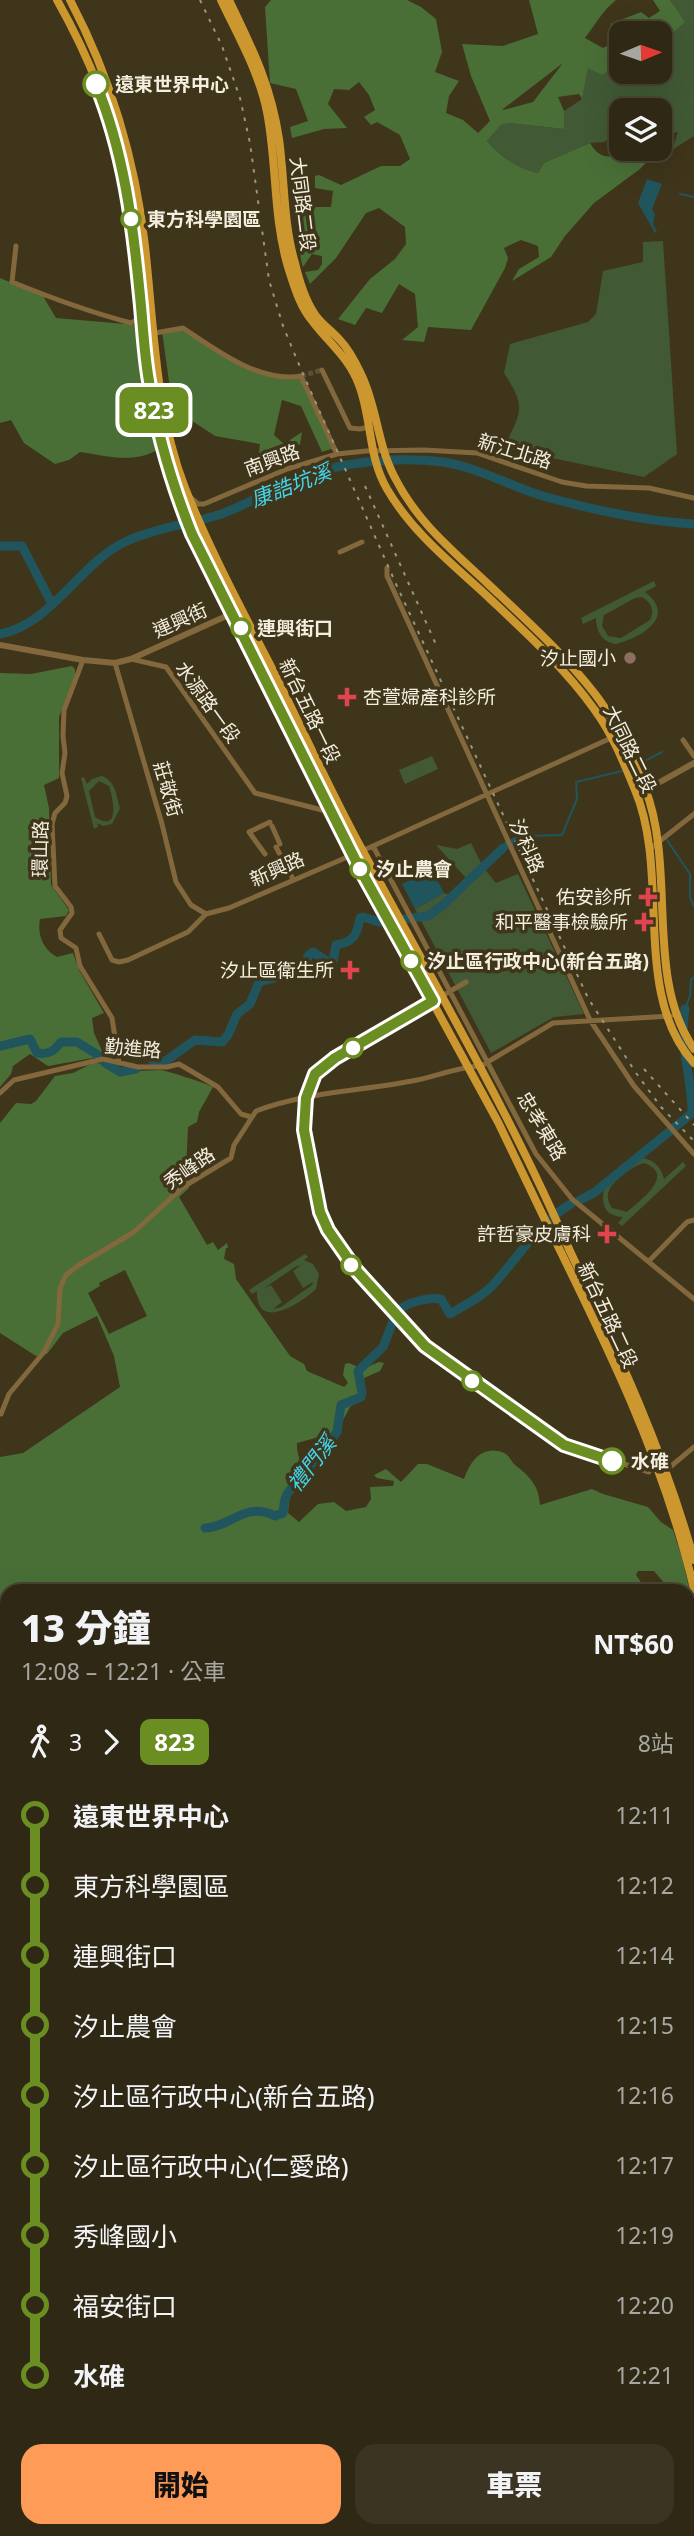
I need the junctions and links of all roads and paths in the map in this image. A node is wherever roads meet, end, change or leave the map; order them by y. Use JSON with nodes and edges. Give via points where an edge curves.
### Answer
{"nodes":[{"id":1,"x":57,"y":0,"type":"edge"},
{"id":2,"x":70,"y":0,"type":"edge"},
{"id":3,"x":221,"y":0,"type":"edge"},
{"id":4,"x":229,"y":0,"type":"edge"},
{"id":5,"x":258,"y":68,"type":"junction"},
{"id":6,"x":16,"y":246,"type":"dead end"},
{"id":7,"x":147,"y":316,"type":"junction"},
{"id":8,"x":148,"y":335,"type":"junction"},
{"id":9,"x":322,"y":370,"type":"dead end"},
{"id":10,"x":369,"y":426,"type":"junction"},
{"id":11,"x":372,"y":451,"type":"junction"},
{"id":12,"x":383,"y":451,"type":"junction"},
{"id":13,"x":337,"y":454,"type":"junction"},
{"id":14,"x":177,"y":497,"type":"junction"},
{"id":15,"x":190,"y":498,"type":"junction"},
{"id":16,"x":694,"y":498,"type":"edge"},
{"id":17,"x":362,"y":542,"type":"dead end"},
{"id":18,"x":340,"y":552,"type":"dead end"},
{"id":19,"x":387,"y":568,"type":"dead end"},
{"id":20,"x":238,"y":611,"type":"junction"},
{"id":21,"x":528,"y":623,"type":"junction"},
{"id":22,"x":523,"y":631,"type":"junction"},
{"id":23,"x":0,"y":645,"type":"edge"},
{"id":24,"x":131,"y":659,"type":"junction"},
{"id":25,"x":83,"y":660,"type":"junction"},
{"id":26,"x":115,"y":663,"type":"junction"},
{"id":27,"x":616,"y":737,"type":"junction"},
{"id":28,"x":683,"y":740,"type":"dead end"},
{"id":29,"x":622,"y":750,"type":"junction"},
{"id":30,"x":694,"y":756,"type":"edge"},
{"id":31,"x":694,"y":763,"type":"edge"},
{"id":32,"x":643,"y":789,"type":"junction"},
{"id":33,"x":487,"y":796,"type":"junction"},
{"id":34,"x":331,"y":812,"type":"junction"},
{"id":35,"x":694,"y":814,"type":"edge"},
{"id":36,"x":660,"y":841,"type":"junction"},
{"id":37,"x":373,"y":846,"type":"junction"},
{"id":38,"x":362,"y":851,"type":"junction"},
{"id":39,"x":265,"y":854,"type":"dead end"},
{"id":40,"x":352,"y":854,"type":"junction"},
{"id":41,"x":293,"y":879,"type":"junction"},
{"id":42,"x":206,"y":914,"type":"junction"},
{"id":43,"x":99,"y":934,"type":"dead end"},
{"id":44,"x":661,"y":938,"type":"junction"},
{"id":45,"x":467,"y":982,"type":"dead end"},
{"id":46,"x":449,"y":990,"type":"junction"},
{"id":47,"x":437,"y":998,"type":"junction"},
{"id":48,"x":666,"y":1016,"type":"junction"},
{"id":49,"x":676,"y":1016,"type":"junction"},
{"id":50,"x":590,"y":1020,"type":"junction"},
{"id":51,"x":690,"y":1050,"type":"edge"},
{"id":52,"x":119,"y":1063,"type":"junction"},
{"id":53,"x":484,"y":1063,"type":"junction"},
{"id":54,"x":693,"y":1063,"type":"edge"},
{"id":55,"x":467,"y":1066,"type":"junction"},
{"id":56,"x":0,"y":1093,"type":"edge"},
{"id":57,"x":306,"y":1098,"type":"junction"},
{"id":58,"x":251,"y":1117,"type":"junction"},
{"id":59,"x":694,"y":1154,"type":"edge"},
{"id":60,"x":694,"y":1220,"type":"edge"},
{"id":61,"x":649,"y":1261,"type":"junction"},
{"id":62,"x":694,"y":1299,"type":"edge"},
{"id":63,"x":1,"y":1414,"type":"edge"},
{"id":64,"x":694,"y":1447,"type":"edge"},
{"id":65,"x":670,"y":1467,"type":"dead end"},
{"id":66,"x":649,"y":1472,"type":"dead end"},
{"id":67,"x":694,"y":1560,"type":"edge"},
{"id":68,"x":693,"y":1584,"type":"edge"}],
"edges":[{"from":1,"to":7,"type":"main road","name":"新台五路一段","via":[[92,74],[117,145]]},
{"from":2,"to":7,"type":"main road","name":"新台五路一段","via":[[107,80],[127,142],[140,208]]},
{"from":3,"to":5,"type":"main road"},
{"from":4,"to":5,"type":"main road"},
{"from":5,"to":10,"type":"main road","name":"大同路二段","via":[[288,265],[306,313],[354,373]]},
{"from":5,"to":12,"type":"main road","name":"大同路二段","via":[[270,93],[288,235],[302,289],[313,313],[351,354],[360,371]]},
{"from":6,"to":7,"type":"street","via":[[12,282],[119,320],[131,323]]},
{"from":7,"to":8,"type":"main road","name":"新台五路一段"},
{"from":8,"to":13,"type":"street","via":[[183,328],[256,369],[276,377],[301,376]]},
{"from":8,"to":14,"type":"main road","name":"新台五路一段","via":[[148,378]]},
{"from":8,"to":15,"type":"main road","name":"新台五路一段","via":[[165,418]]},
{"from":9,"to":10,"type":"street","via":[[350,428]]},
{"from":10,"to":11,"type":"main road","name":"大同路二段"},
{"from":11,"to":12,"type":"street","name":"新江北路"},
{"from":11,"to":13,"type":"street","name":"南興路"},
{"from":11,"to":22,"type":"main road","name":"大同路二段","via":[[395,501],[422,536]]},
{"from":12,"to":16,"type":"street","name":"新江北路","via":[[477,453],[562,482],[649,488]]},
{"from":12,"to":21,"type":"main road","name":"大同路二段","via":[[429,530]]},
{"from":13,"to":15,"type":"street","name":"南興路","via":[[204,504]]},
{"from":14,"to":15,"type":"main road"},
{"from":14,"to":20,"type":"main road","name":"新台五路一段","via":[[192,534]]},
{"from":15,"to":20,"type":"main road","name":"新台五路一段"},
{"from":17,"to":18,"type":"street"},
{"from":19,"to":33,"type":"street","name":"汐科路"},
{"from":20,"to":24,"type":"street","name":"連興街"},
{"from":20,"to":34,"type":"main road","name":"新台五路一段"},
{"from":20,"to":38,"type":"main road","name":"新台五路一段"},
{"from":21,"to":22,"type":"main road"},
{"from":21,"to":27,"type":"main road","name":"大同路二段","via":[[596,695]]},
{"from":22,"to":27,"type":"main road","name":"大同路二段","via":[[578,688]]},
{"from":23,"to":25,"type":"street","name":"水源路一段"},
{"from":24,"to":26,"type":"street","name":"水源路一段"},
{"from":24,"to":34,"type":"street","name":"水源路一段","via":[[166,667],[255,793]]},
{"from":25,"to":26,"type":"street","name":"水源路一段"},
{"from":25,"to":52,"type":"street","name":"環山路","via":[[64,710],[62,773],[67,796],[52,824],[54,880],[72,913],[60,930],[61,938],[76,948],[80,966],[112,1018]]},
{"from":26,"to":42,"type":"street","name":"莊敬街","via":[[176,882],[191,905]]},
{"from":27,"to":29,"type":"main road","name":"大同路二段"},
{"from":27,"to":33,"type":"street","name":"新興路"},
{"from":28,"to":30,"type":"street"},
{"from":29,"to":32,"type":"main road","name":"大同路二段"},
{"from":29,"to":32,"type":"main road","name":"大同路二段","via":[[631,781]]},
{"from":31,"to":32,"type":"street"},
{"from":32,"to":36,"type":"main road","name":"大同路二段"},
{"from":33,"to":37,"type":"street","name":"新興路"},
{"from":33,"to":50,"type":"street","name":"汐科路"},
{"from":34,"to":40,"type":"main road","name":"新台五路一段"},
{"from":35,"to":36,"type":"street"},
{"from":36,"to":44,"type":"main road","name":"大同路二段"},
{"from":37,"to":38,"type":"street","name":"新興路"},
{"from":37,"to":46,"type":"street","name":"忠孝東路"},
{"from":38,"to":40,"type":"street","name":"新興路"},
{"from":38,"to":47,"type":"main road","name":"新台五路一段"},
{"from":39,"to":41,"type":"street","via":[[249,832],[271,824]]},
{"from":40,"to":41,"type":"street","name":"新興路"},
{"from":40,"to":47,"type":"main road","name":"新台五路一段"},
{"from":41,"to":42,"type":"street","name":"新興路"},
{"from":42,"to":43,"type":"street","name":"新興路","via":[[188,932],[119,962],[112,960]]},
{"from":44,"to":48,"type":"main road","name":"大同路二段","via":[[659,983]]},
{"from":44,"to":49,"type":"main road","name":"大同路二段"},
{"from":45,"to":46,"type":"street"},
{"from":46,"to":47,"type":"street"},
{"from":46,"to":53,"type":"street","name":"忠孝東路"},
{"from":47,"to":53,"type":"main road"},
{"from":47,"to":55,"type":"main road"},
{"from":47,"to":57,"type":"street","via":[[320,1069]]},
{"from":48,"to":49,"type":"street"},
{"from":48,"to":50,"type":"street"},
{"from":48,"to":51,"type":"main road","name":"大同路二段"},
{"from":49,"to":51,"type":"main road","name":"大同路二段"},
{"from":50,"to":53,"type":"street","via":[[552,1023]]},
{"from":50,"to":59,"type":"street","name":"汐科路","via":[[634,1086]]},
{"from":51,"to":54,"type":"main road","name":"大同路二段"},
{"from":52,"to":56,"type":"street","name":"勤進路","via":[[103,1059],[35,1074],[9,1083]]},
{"from":52,"to":58,"type":"street","name":"勤進路","via":[[151,1068],[179,1064],[218,1087],[241,1114]]},
{"from":53,"to":55,"type":"street"},
{"from":53,"to":61,"type":"street","name":"忠孝東路","via":[[536,1154],[572,1199]]},
{"from":53,"to":67,"type":"main road","name":"新台五路二段","bridge":true,"via":[[626,1370],[663,1461]]},
{"from":55,"to":57,"type":"street","via":[[414,1081]]},
{"from":55,"to":68,"type":"main road","name":"新台五路二段","bridge":true,"via":[[618,1371],[671,1509]]},
{"from":57,"to":58,"type":"street","via":[[267,1107]]},
{"from":57,"to":66,"type":"street","via":[[304,1130],[320,1212],[328,1230],[356,1270],[425,1346],[564,1445]]},
{"from":58,"to":63,"type":"street","name":"秀峰路","via":[[231,1158],[183,1187],[134,1232],[66,1275],[60,1288],[58,1324],[44,1352],[9,1394]]},
{"from":60,"to":61,"type":"street"},
{"from":61,"to":62,"type":"street","name":"忠孝東路"},
{"from":64,"to":65,"type":"street"}]}
